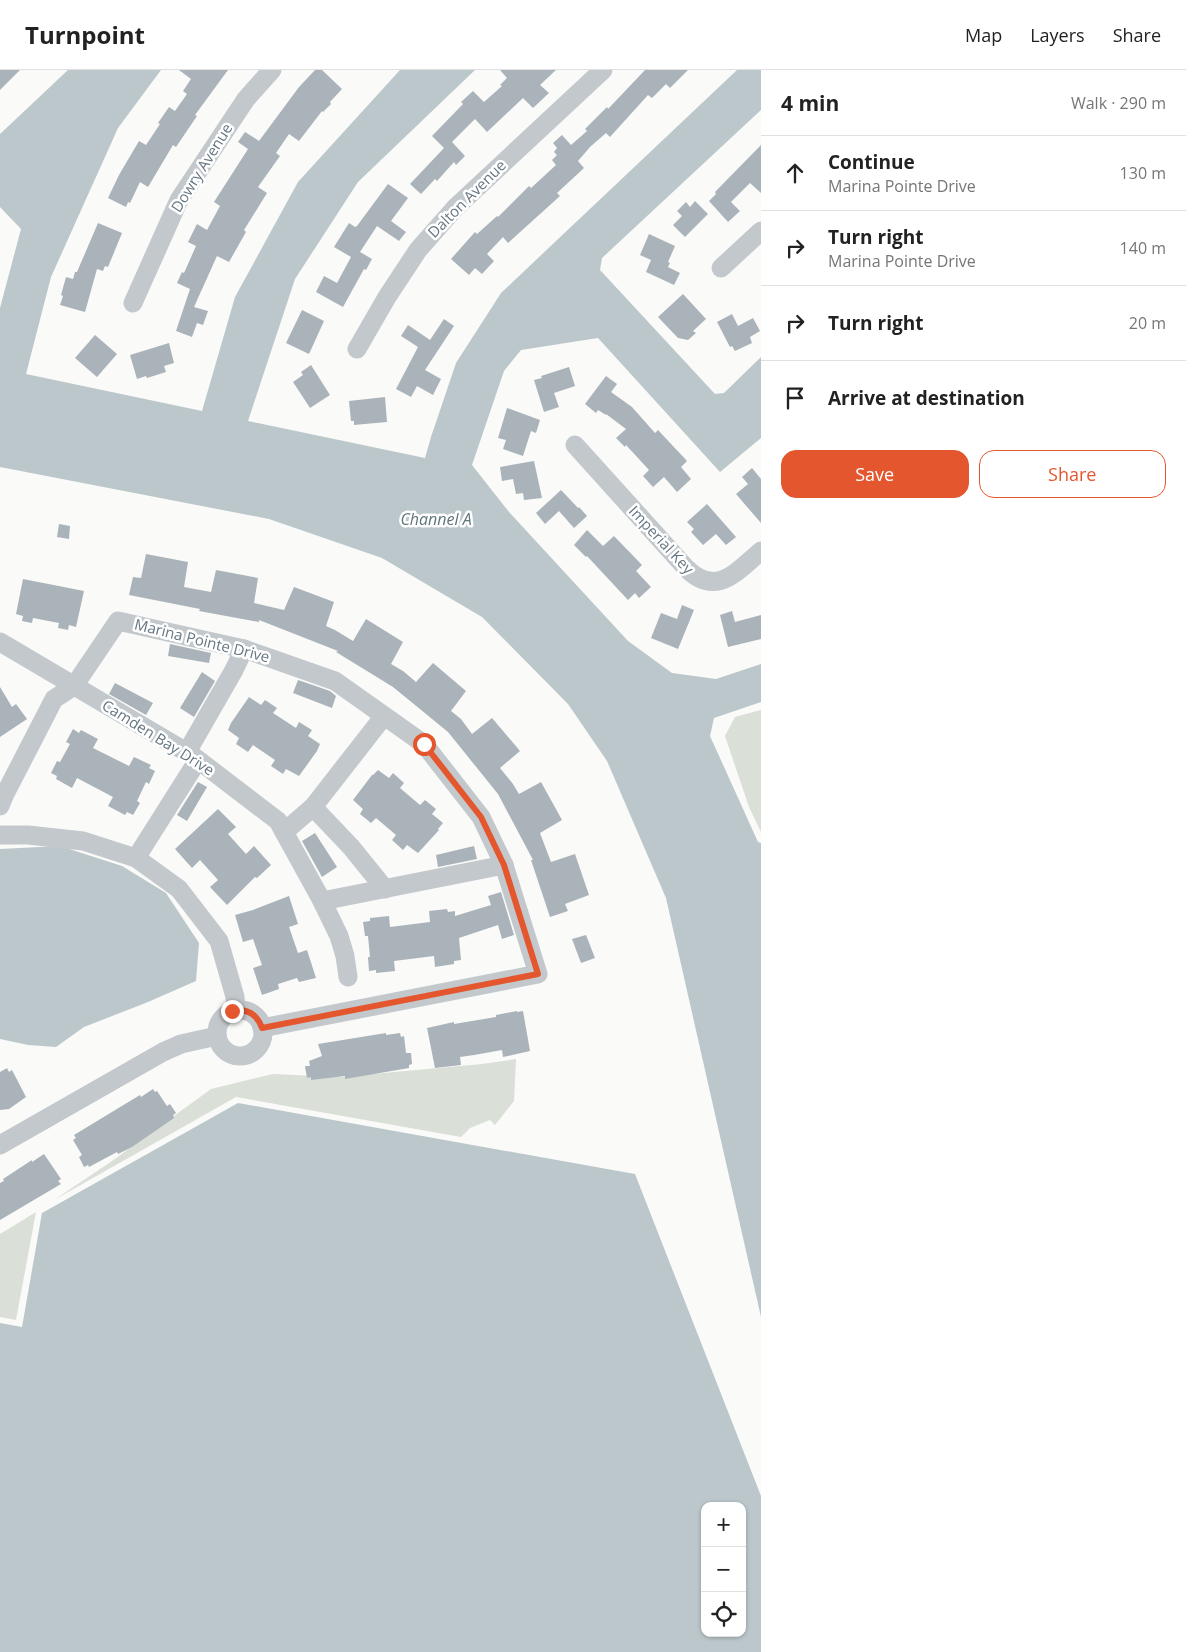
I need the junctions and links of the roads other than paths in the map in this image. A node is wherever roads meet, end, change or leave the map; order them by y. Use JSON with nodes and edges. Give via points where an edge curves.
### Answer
{"nodes":[{"id":1,"x":272,"y":70,"type":"edge"},
{"id":2,"x":603,"y":70,"type":"edge"},
{"id":3,"x":761,"y":231,"type":"edge"},
{"id":4,"x":721,"y":268,"type":"dead end"},
{"id":5,"x":133,"y":303,"type":"dead end"},
{"id":6,"x":357,"y":349,"type":"dead end"},
{"id":7,"x":575,"y":446,"type":"dead end"},
{"id":8,"x":761,"y":551,"type":"edge"},
{"id":9,"x":0,"y":642,"type":"edge"},
{"id":10,"x":244,"y":649,"type":"junction"},
{"id":11,"x":74,"y":686,"type":"junction"},
{"id":12,"x":384,"y":716,"type":"junction"},
{"id":13,"x":192,"y":756,"type":"junction"},
{"id":14,"x":0,"y":806,"type":"edge"},
{"id":15,"x":313,"y":807,"type":"junction"},
{"id":16,"x":284,"y":832,"type":"junction"},
{"id":17,"x":0,"y":835,"type":"edge"},
{"id":18,"x":136,"y":858,"type":"junction"},
{"id":19,"x":504,"y":865,"type":"junction"},
{"id":20,"x":385,"y":889,"type":"junction"},
{"id":21,"x":322,"y":901,"type":"junction"},
{"id":22,"x":348,"y":977,"type":"dead end"},
{"id":23,"x":236,"y":1010,"type":"junction"},
{"id":24,"x":262,"y":1028,"type":"junction"},
{"id":25,"x":217,"y":1036,"type":"junction"},
{"id":26,"x":0,"y":1145,"type":"edge"}],
"edges":[{"from":1,"to":5,"type":"street","name":"Dowry Avenue","via":[[246,99],[179,200]]},
{"from":2,"to":6,"type":"street","name":"Dalton Avenue","via":[[449,215],[418,250]]},
{"from":3,"to":4,"type":"street"},
{"from":7,"to":8,"type":"street","name":"Imperial Key","via":[[696,577],[708,582],[721,581]]},
{"from":9,"to":11,"type":"street"},
{"from":10,"to":11,"type":"street","name":"Marina Pointe Drive","via":[[118,621]]},
{"from":10,"to":12,"type":"street","name":"Marina Pointe Drive","via":[[335,680]]},
{"from":10,"to":13,"type":"street"},
{"from":11,"to":13,"type":"street","name":"Camden Bay Drive"},
{"from":11,"to":14,"type":"street","via":[[54,699]]},
{"from":12,"to":15,"type":"street"},
{"from":12,"to":19,"type":"street","name":"Marina Pointe Drive","via":[[424,744],[481,817]]},
{"from":13,"to":16,"type":"street","name":"Camden Bay Drive","via":[[278,821]]},
{"from":13,"to":18,"type":"street"},
{"from":15,"to":16,"type":"street"},
{"from":15,"to":20,"type":"street"},
{"from":16,"to":21,"type":"street","name":"Camden Bay Drive"},
{"from":17,"to":18,"type":"street","via":[[83,841]]},
{"from":18,"to":23,"type":"street","via":[[179,889],[219,941]]},
{"from":19,"to":20,"type":"street"},
{"from":19,"to":24,"type":"street","name":"Marina Pointe Drive","via":[[538,974]]},
{"from":20,"to":21,"type":"street"},
{"from":21,"to":22,"type":"street","name":"Camden Bay Drive","via":[[339,936]]},
{"from":23,"to":24,"type":"street","via":[[253,1014]]},
{"from":23,"to":25,"type":"street","via":[[221,1020]]},
{"from":24,"to":25,"type":"street","via":[[257,1048],[243,1055],[222,1048]]},
{"from":25,"to":26,"type":"street","via":[[181,1044],[163,1052]]}]}
